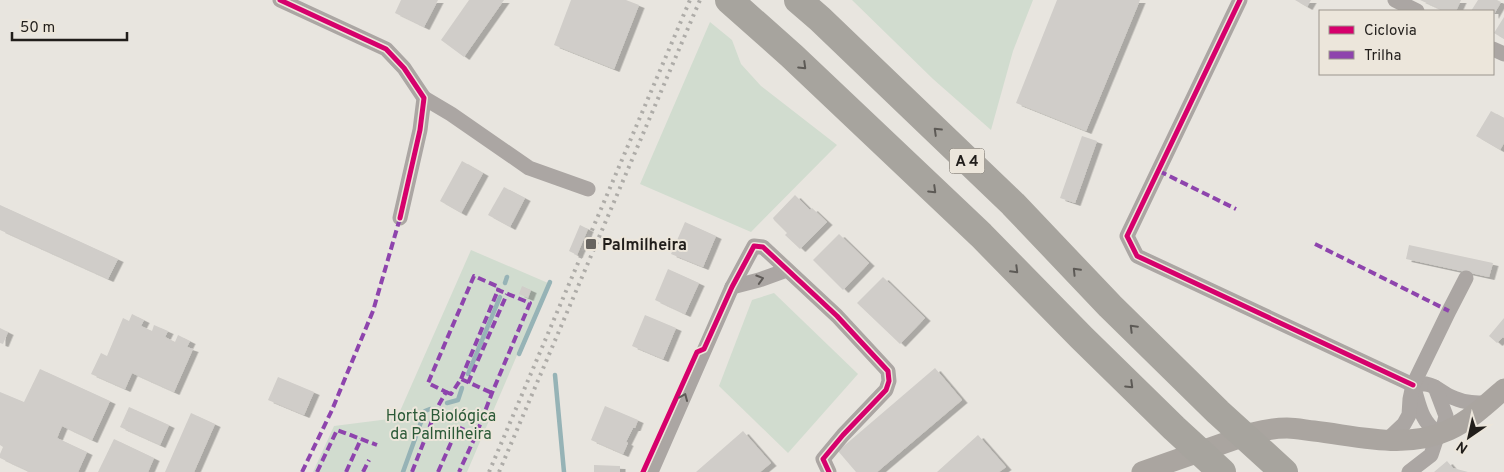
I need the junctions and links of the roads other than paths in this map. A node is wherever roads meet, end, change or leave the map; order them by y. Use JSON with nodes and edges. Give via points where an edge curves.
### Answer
{"nodes":[{"id":1,"x":280,"y":0,"type":"edge"},
{"id":2,"x":729,"y":0,"type":"edge"},
{"id":3,"x":798,"y":0,"type":"edge"},
{"id":4,"x":1240,"y":0,"type":"edge"},
{"id":5,"x":1395,"y":0,"type":"edge"},
{"id":6,"x":1415,"y":10,"type":"edge"},
{"id":7,"x":424,"y":98,"type":"junction"},
{"id":8,"x":588,"y":189,"type":"dead end"},
{"id":9,"x":400,"y":218,"type":"dead end"},
{"id":10,"x":787,"y":270,"type":"junction"},
{"id":11,"x":1466,"y":278,"type":"dead end"},
{"id":12,"x":732,"y":287,"type":"junction"},
{"id":13,"x":1414,"y":385,"type":"junction"},
{"id":14,"x":1435,"y":387,"type":"junction"},
{"id":15,"x":1497,"y":396,"type":"edge"},
{"id":16,"x":1438,"y":434,"type":"junction"},
{"id":17,"x":1386,"y":441,"type":"junction"},
{"id":18,"x":1276,"y":466,"type":"edge"},
{"id":19,"x":652,"y":472,"type":"edge"},
{"id":20,"x":829,"y":472,"type":"edge"},
{"id":21,"x":1142,"y":472,"type":"edge"},
{"id":22,"x":1222,"y":472,"type":"edge"},
{"id":23,"x":1409,"y":472,"type":"edge"}],
"edges":[{"from":1,"to":7,"type":"street","via":[[386,49],[404,68]]},
{"from":2,"to":22,"type":"highway","number":"A 4","one_way":true,"via":[[981,235],[1082,338]]},
{"from":18,"to":3,"type":"highway","number":"A 4","one_way":true,"via":[[1110,306],[1012,204]]},
{"from":4,"to":13,"type":"street","via":[[1127,236],[1137,256]]},
{"from":5,"to":6,"type":"street"},
{"from":7,"to":8,"type":"street","via":[[529,168]]},
{"from":7,"to":9,"type":"street"},
{"from":12,"to":10,"type":"street","one_way":true},
{"from":10,"to":12,"type":"street","via":[[763,247],[754,246]]},
{"from":10,"to":20,"type":"street","via":[[837,316],[888,371],[886,390],[823,459]]},
{"from":11,"to":13,"type":"street"},
{"from":19,"to":12,"type":"street","one_way":true},
{"from":13,"to":14,"type":"street","via":[[1421,383]]},
{"from":13,"to":16,"type":"street","via":[[1423,418]]},
{"from":13,"to":17,"type":"street","via":[[1409,415]]},
{"from":14,"to":15,"type":"street","via":[[1464,402]]},
{"from":14,"to":16,"type":"street","via":[[1446,416]]},
{"from":15,"to":16,"type":"street","via":[[1460,424]]},
{"from":16,"to":17,"type":"street","via":[[1415,440]]},
{"from":16,"to":23,"type":"street","via":[[1431,455]]},
{"from":17,"to":21,"type":"street","via":[[1288,428],[1269,429]]}]}
